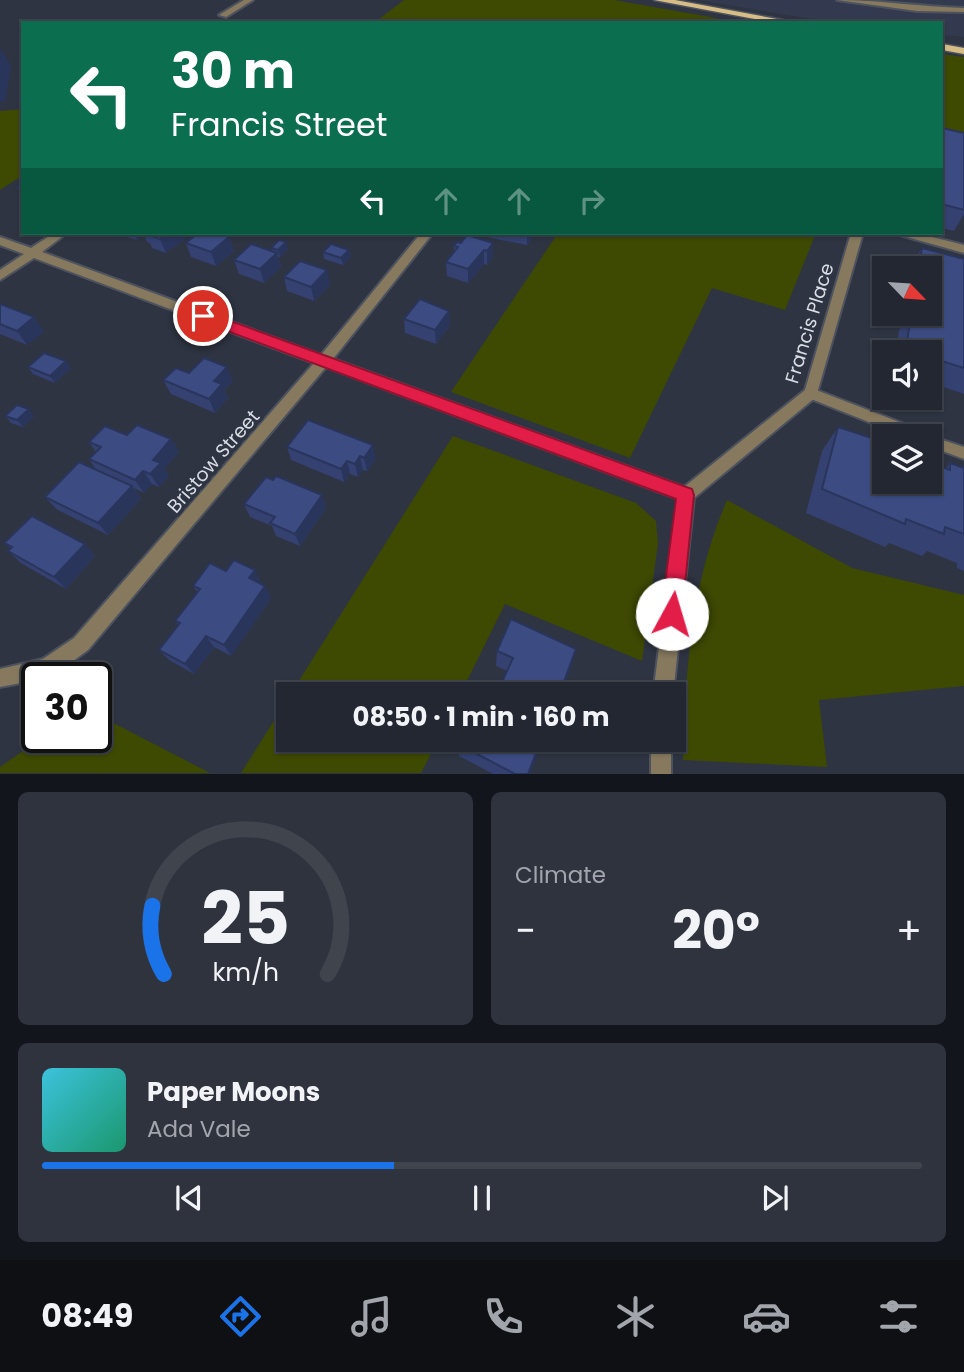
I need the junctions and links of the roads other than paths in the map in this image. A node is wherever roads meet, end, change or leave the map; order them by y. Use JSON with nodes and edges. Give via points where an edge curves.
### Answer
{"nodes":[{"id":1,"x":249,"y":0,"type":"edge"},
{"id":2,"x":659,"y":0,"type":"edge"},
{"id":3,"x":841,"y":0,"type":"edge"},
{"id":4,"x":939,"y":0,"type":"edge"},
{"id":5,"x":868,"y":2,"type":"edge"},
{"id":6,"x":947,"y":9,"type":"junction"},
{"id":7,"x":964,"y":10,"type":"edge"},
{"id":8,"x":223,"y":15,"type":"dead end"},
{"id":9,"x":782,"y":21,"type":"edge"},
{"id":10,"x":943,"y":41,"type":"edge"},
{"id":11,"x":964,"y":41,"type":"edge"},
{"id":12,"x":943,"y":47,"type":"edge"},
{"id":13,"x":964,"y":51,"type":"edge"},
{"id":14,"x":58,"y":235,"type":"edge"},
{"id":15,"x":425,"y":235,"type":"edge"},
{"id":16,"x":856,"y":235,"type":"edge"},
{"id":17,"x":912,"y":235,"type":"edge"},
{"id":18,"x":0,"y":240,"type":"edge"},
{"id":19,"x":964,"y":249,"type":"edge"},
{"id":20,"x":34,"y":252,"type":"junction"},
{"id":21,"x":0,"y":276,"type":"edge"},
{"id":22,"x":323,"y":362,"type":"junction"},
{"id":23,"x":811,"y":393,"type":"junction"},
{"id":24,"x":889,"y":424,"type":"edge"},
{"id":25,"x":942,"y":445,"type":"edge"},
{"id":26,"x":964,"y":453,"type":"edge"},
{"id":27,"x":685,"y":495,"type":"junction"},
{"id":28,"x":2,"y":678,"type":"edge"},
{"id":29,"x":664,"y":682,"type":"edge"},
{"id":30,"x":662,"y":752,"type":"edge"},
{"id":31,"x":662,"y":774,"type":"edge"}],
"edges":[{"from":1,"to":8,"type":"street"},
{"from":2,"to":9,"type":"main road"},
{"from":3,"to":5,"type":"street"},
{"from":4,"to":6,"type":"street"},
{"from":5,"to":6,"type":"street"},
{"from":6,"to":7,"type":"street"},
{"from":10,"to":11,"type":"main road"},
{"from":12,"to":13,"type":"main road"},
{"from":14,"to":20,"type":"street"},
{"from":15,"to":22,"type":"street","name":"Bristow Street"},
{"from":16,"to":23,"type":"street","name":"Francis Place"},
{"from":17,"to":19,"type":"street"},
{"from":18,"to":20,"type":"street"},
{"from":20,"to":21,"type":"street"},
{"from":20,"to":22,"type":"street"},
{"from":22,"to":27,"type":"street"},
{"from":22,"to":28,"type":"street","name":"Bristow Street","via":[[82,644],[47,668]]},
{"from":23,"to":24,"type":"street"},
{"from":23,"to":27,"type":"street","name":"Francis Place"},
{"from":25,"to":26,"type":"street"},
{"from":27,"to":29,"type":"street"},
{"from":30,"to":31,"type":"street"}]}
